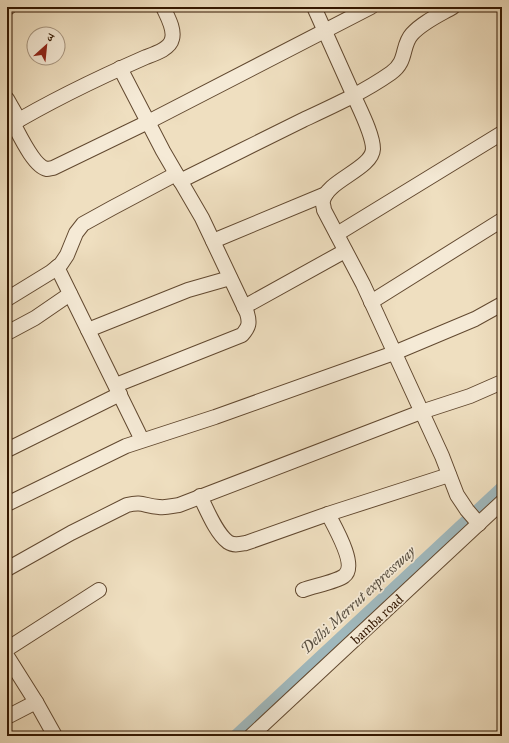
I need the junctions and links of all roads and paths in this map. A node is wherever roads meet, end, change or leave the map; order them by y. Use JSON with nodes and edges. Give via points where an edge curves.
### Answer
{"nodes":[{"id":1,"x":163,"y":7,"type":"edge"},
{"id":2,"x":314,"y":7,"type":"edge"},
{"id":3,"x":371,"y":7,"type":"edge"},
{"id":4,"x":453,"y":7,"type":"edge"},
{"id":5,"x":325,"y":31,"type":"junction"},
{"id":6,"x":120,"y":68,"type":"junction"},
{"id":7,"x":354,"y":96,"type":"junction"},
{"id":8,"x":7,"y":99,"type":"edge"},
{"id":9,"x":148,"y":122,"type":"junction"},
{"id":10,"x":13,"y":123,"type":"edge"},
{"id":11,"x":502,"y":134,"type":"edge"},
{"id":12,"x":178,"y":177,"type":"junction"},
{"id":13,"x":326,"y":194,"type":"junction"},
{"id":14,"x":502,"y":220,"type":"edge"},
{"id":15,"x":337,"y":234,"type":"junction"},
{"id":16,"x":213,"y":241,"type":"junction"},
{"id":17,"x":345,"y":251,"type":"junction"},
{"id":18,"x":57,"y":267,"type":"junction"},
{"id":19,"x":230,"y":278,"type":"junction"},
{"id":20,"x":70,"y":294,"type":"junction"},
{"id":21,"x":7,"y":298,"type":"edge"},
{"id":22,"x":371,"y":302,"type":"junction"},
{"id":23,"x":502,"y":304,"type":"edge"},
{"id":24,"x":244,"y":307,"type":"junction"},
{"id":25,"x":88,"y":330,"type":"junction"},
{"id":26,"x":7,"y":333,"type":"edge"},
{"id":27,"x":394,"y":352,"type":"junction"},
{"id":28,"x":502,"y":382,"type":"edge"},
{"id":29,"x":118,"y":390,"type":"junction"},
{"id":30,"x":421,"y":412,"type":"junction"},
{"id":31,"x":142,"y":440,"type":"junction"},
{"id":32,"x":7,"y":450,"type":"edge"},
{"id":33,"x":449,"y":475,"type":"junction"},
{"id":34,"x":200,"y":496,"type":"junction"},
{"id":35,"x":502,"y":502,"type":"edge"},
{"id":36,"x":7,"y":504,"type":"edge"},
{"id":37,"x":328,"y":514,"type":"junction"},
{"id":38,"x":474,"y":518,"type":"junction"},
{"id":39,"x":7,"y":569,"type":"edge"},
{"id":40,"x":99,"y":590,"type":"dead end"},
{"id":41,"x":303,"y":590,"type":"dead end"},
{"id":42,"x":7,"y":649,"type":"edge"},
{"id":43,"x":7,"y":656,"type":"edge"},
{"id":44,"x":36,"y":702,"type":"junction"},
{"id":45,"x":7,"y":718,"type":"edge"},
{"id":46,"x":55,"y":736,"type":"edge"},
{"id":47,"x":251,"y":736,"type":"edge"}],
"edges":[{"from":1,"to":6,"type":"street","via":[[172,28],[172,39],[168,46]]},
{"from":2,"to":5,"type":"street"},
{"from":3,"to":5,"type":"street"},
{"from":4,"to":7,"type":"street","via":[[412,34],[399,66]]},
{"from":5,"to":7,"type":"street"},
{"from":5,"to":9,"type":"street"},
{"from":6,"to":9,"type":"street"},
{"from":6,"to":10,"type":"street"},
{"from":7,"to":12,"type":"street"},
{"from":7,"to":13,"type":"street","via":[[371,138],[373,150],[356,170],[334,185]]},
{"from":8,"to":10,"type":"street"},
{"from":9,"to":10,"type":"street","via":[[53,168],[46,169],[32,156]]},
{"from":9,"to":12,"type":"street"},
{"from":11,"to":15,"type":"street"},
{"from":12,"to":16,"type":"street"},
{"from":12,"to":18,"type":"street","via":[[83,224],[76,233],[67,255]]},
{"from":13,"to":15,"type":"street","via":[[322,201],[324,210]]},
{"from":13,"to":16,"type":"street"},
{"from":14,"to":22,"type":"street"},
{"from":15,"to":17,"type":"street"},
{"from":16,"to":19,"type":"street"},
{"from":17,"to":22,"type":"street"},
{"from":17,"to":24,"type":"street"},
{"from":18,"to":20,"type":"street"},
{"from":18,"to":21,"type":"street"},
{"from":19,"to":24,"type":"street"},
{"from":19,"to":25,"type":"street","via":[[188,290]]},
{"from":20,"to":25,"type":"street"},
{"from":20,"to":26,"type":"street"},
{"from":22,"to":27,"type":"street"},
{"from":23,"to":27,"type":"street","via":[[475,320]]},
{"from":24,"to":29,"type":"street","via":[[250,322],[242,335]]},
{"from":25,"to":29,"type":"street"},
{"from":27,"to":30,"type":"street"},
{"from":27,"to":31,"type":"street"},
{"from":28,"to":30,"type":"street","via":[[470,396]]},
{"from":29,"to":31,"type":"street"},
{"from":29,"to":32,"type":"street"},
{"from":30,"to":33,"type":"street"},
{"from":30,"to":34,"type":"street"},
{"from":31,"to":36,"type":"street"},
{"from":33,"to":37,"type":"street"},
{"from":33,"to":38,"type":"street","via":[[457,495]]},
{"from":34,"to":37,"type":"street","via":[[219,532],[229,542],[237,545]]},
{"from":34,"to":39,"type":"street","via":[[167,508],[136,502],[127,505]]},
{"from":35,"to":38,"type":"street","name":"bamba road"},
{"from":37,"to":41,"type":"street","via":[[347,553],[348,570],[345,576]]},
{"from":38,"to":47,"type":"street","name":"bamba road"},
{"from":40,"to":42,"type":"street"},
{"from":43,"to":44,"type":"street"},
{"from":44,"to":45,"type":"street"},
{"from":44,"to":46,"type":"street"}]}
